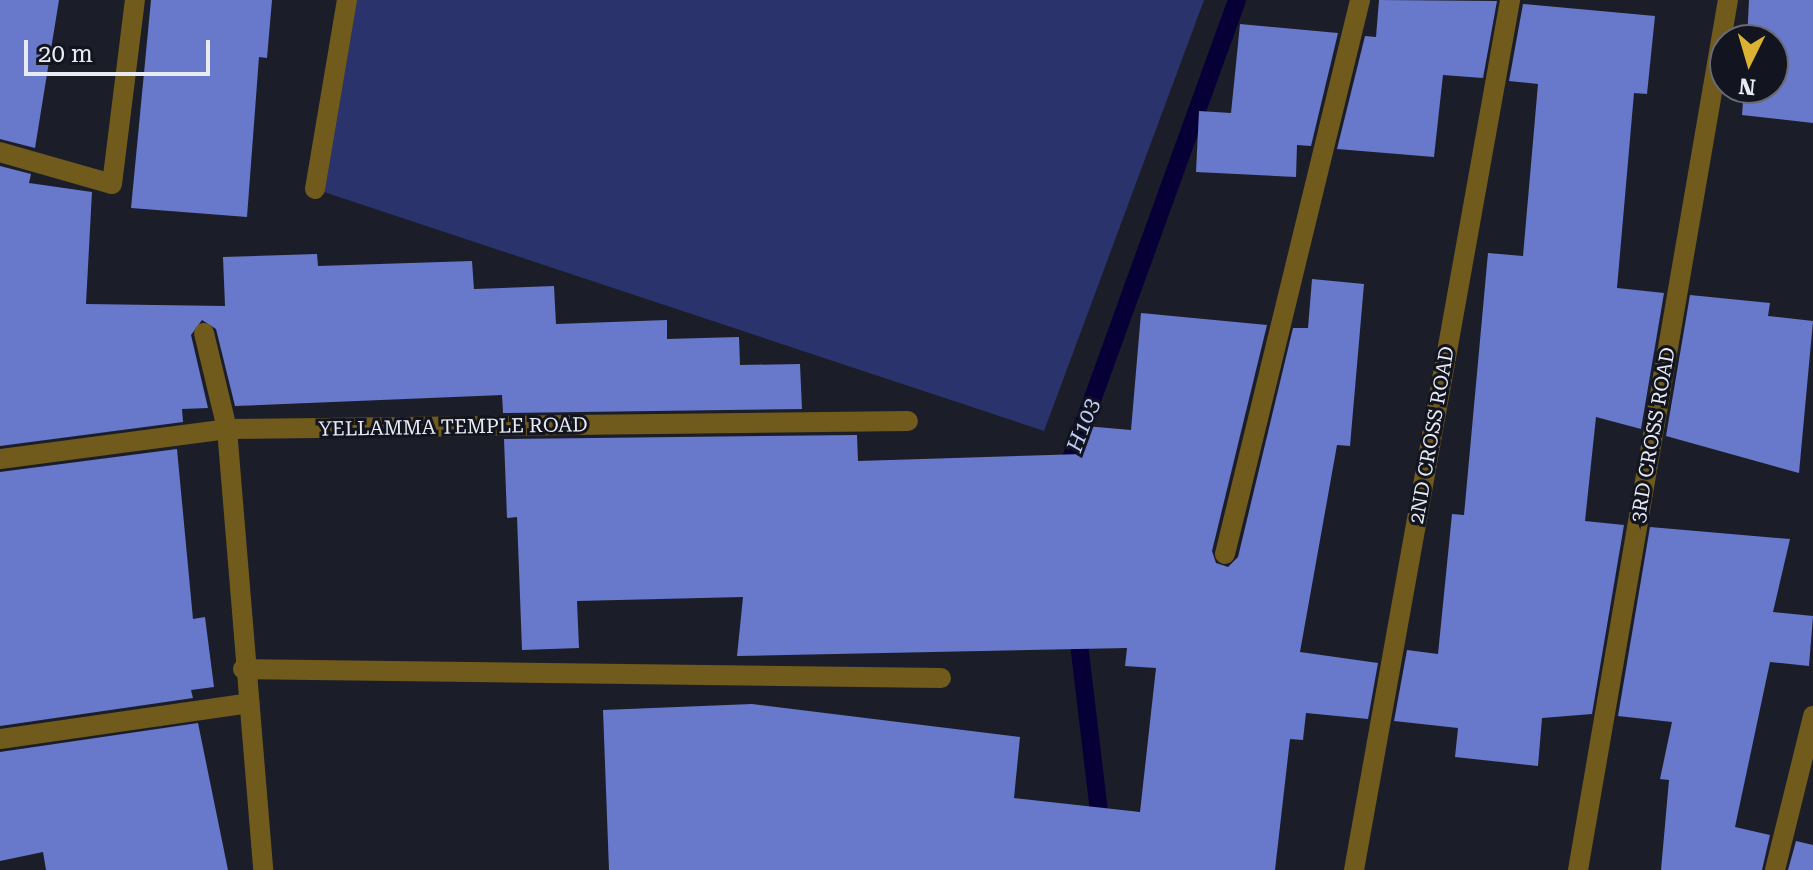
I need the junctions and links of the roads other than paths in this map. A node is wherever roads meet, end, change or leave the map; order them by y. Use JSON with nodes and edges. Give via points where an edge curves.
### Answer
{"nodes":[{"id":1,"x":135,"y":0,"type":"edge"},
{"id":2,"x":347,"y":0,"type":"edge"},
{"id":3,"x":1360,"y":0,"type":"edge"},
{"id":4,"x":1510,"y":0,"type":"edge"},
{"id":5,"x":1728,"y":0,"type":"edge"},
{"id":6,"x":0,"y":152,"type":"edge"},
{"id":7,"x":315,"y":189,"type":"dead end"},
{"id":8,"x":204,"y":333,"type":"dead end"},
{"id":9,"x":908,"y":421,"type":"dead end"},
{"id":10,"x":227,"y":429,"type":"junction"},
{"id":11,"x":0,"y":459,"type":"edge"},
{"id":12,"x":1225,"y":554,"type":"dead end"},
{"id":13,"x":243,"y":669,"type":"junction"},
{"id":14,"x":941,"y":678,"type":"dead end"},
{"id":15,"x":249,"y":703,"type":"junction"},
{"id":16,"x":1813,"y":716,"type":"edge"},
{"id":17,"x":0,"y":739,"type":"edge"},
{"id":18,"x":263,"y":870,"type":"edge"},
{"id":19,"x":1354,"y":870,"type":"edge"},
{"id":20,"x":1578,"y":870,"type":"edge"},
{"id":21,"x":1775,"y":870,"type":"edge"}],
"edges":[{"from":1,"to":6,"type":"street","via":[[112,184]]},
{"from":2,"to":7,"type":"street"},
{"from":3,"to":12,"type":"street"},
{"from":4,"to":19,"type":"street","name":"2ND CROSS ROAD"},
{"from":5,"to":20,"type":"street","name":"3RD CROSS ROAD"},
{"from":8,"to":10,"type":"street"},
{"from":9,"to":10,"type":"street","name":"YELLAMMA TEMPLE ROAD"},
{"from":10,"to":11,"type":"street","name":"YELLAMMA TEMPLE ROAD"},
{"from":10,"to":13,"type":"street"},
{"from":13,"to":14,"type":"street"},
{"from":13,"to":15,"type":"street"},
{"from":15,"to":17,"type":"street"},
{"from":15,"to":18,"type":"street"},
{"from":16,"to":21,"type":"street"}]}
